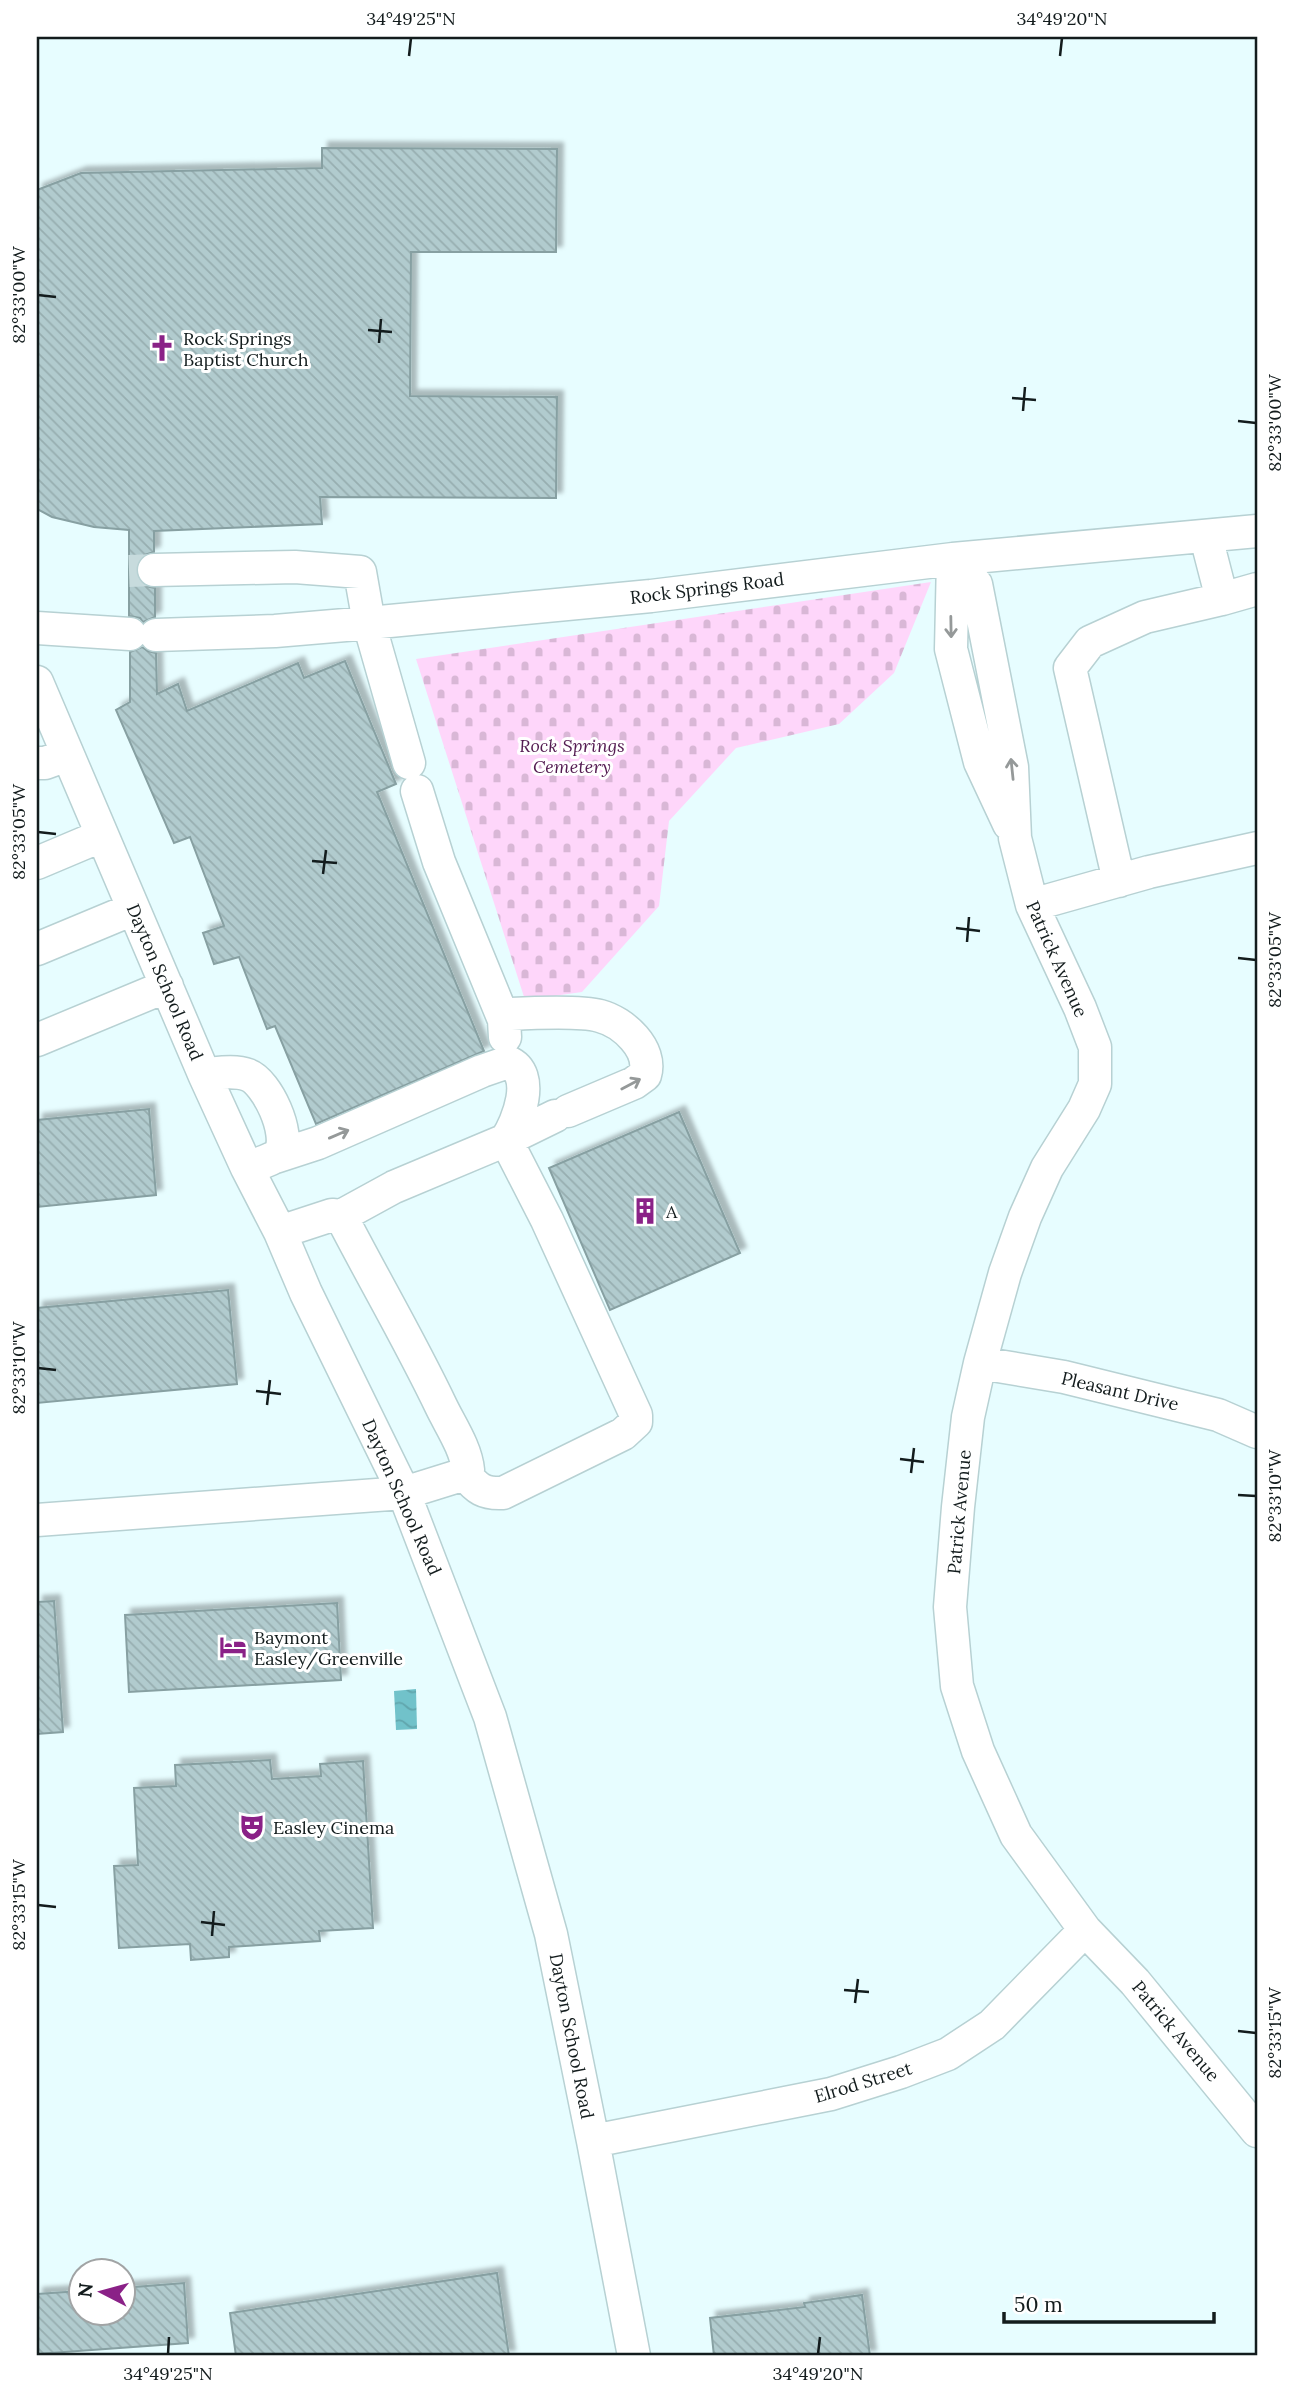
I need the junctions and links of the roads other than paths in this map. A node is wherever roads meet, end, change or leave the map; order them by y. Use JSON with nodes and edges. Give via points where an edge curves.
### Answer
{"nodes":[{"id":1,"x":1257,"y":531,"type":"edge"},
{"id":2,"x":1206,"y":537,"type":"junction"},
{"id":3,"x":953,"y":559,"type":"junction"},
{"id":4,"x":154,"y":570,"type":"tunnel mouth"},
{"id":5,"x":1257,"y":589,"type":"edge"},
{"id":6,"x":1222,"y":599,"type":"junction"},
{"id":7,"x":369,"y":623,"type":"junction"},
{"id":8,"x":37,"y":628,"type":"edge"},
{"id":9,"x":37,"y":682,"type":"edge"},
{"id":10,"x":67,"y":755,"type":"junction"},
{"id":11,"x":37,"y":763,"type":"edge"},
{"id":12,"x":101,"y":836,"type":"junction"},
{"id":13,"x":1257,"y":848,"type":"edge"},
{"id":14,"x":37,"y":863,"type":"edge"},
{"id":15,"x":1119,"y":881,"type":"junction"},
{"id":16,"x":1032,"y":905,"type":"junction"},
{"id":17,"x":133,"y":909,"type":"junction"},
{"id":18,"x":37,"y":949,"type":"edge"},
{"id":19,"x":167,"y":986,"type":"junction"},
{"id":20,"x":507,"y":1037,"type":"junction"},
{"id":21,"x":37,"y":1040,"type":"edge"},
{"id":22,"x":204,"y":1074,"type":"junction"},
{"id":23,"x":506,"y":1140,"type":"junction"},
{"id":24,"x":261,"y":1163,"type":"junction"},
{"id":25,"x":341,"y":1216,"type":"junction"},
{"id":26,"x":280,"y":1233,"type":"junction"},
{"id":27,"x":980,"y":1363,"type":"junction"},
{"id":28,"x":1257,"y":1432,"type":"edge"},
{"id":29,"x":465,"y":1474,"type":"junction"},
{"id":30,"x":404,"y":1493,"type":"junction"},
{"id":31,"x":37,"y":1520,"type":"edge"},
{"id":32,"x":1085,"y":1930,"type":"junction"},
{"id":33,"x":1257,"y":2131,"type":"edge"},
{"id":34,"x":593,"y":2141,"type":"junction"},
{"id":35,"x":634,"y":2356,"type":"edge"}],
"edges":[{"from":1,"to":2,"type":"street","name":"Rock Springs Road"},
{"from":2,"to":3,"type":"street","name":"Rock Springs Road"},
{"from":2,"to":6,"type":"street"},
{"from":3,"to":7,"type":"street","name":"Rock Springs Road","via":[[651,596]]},
{"from":3,"to":16,"type":"street","name":"Patrick Avenue","via":[[976,584],[1012,767],[1015,838]]},
{"from":4,"to":7,"type":"street","via":[[295,567],[360,572]]},
{"from":5,"to":6,"type":"street"},
{"from":6,"to":15,"type":"street","via":[[1145,617],[1090,642],[1070,668]]},
{"from":7,"to":8,"type":"street","name":"Rock Springs Road","via":[[143,634]]},
{"from":7,"to":20,"type":"street","via":[[439,862]]},
{"from":9,"to":10,"type":"street","name":"Dayton School Road"},
{"from":10,"to":11,"type":"street"},
{"from":10,"to":12,"type":"street","name":"Dayton School Road"},
{"from":12,"to":14,"type":"street"},
{"from":12,"to":17,"type":"street","name":"Dayton School Road"},
{"from":13,"to":15,"type":"street"},
{"from":15,"to":16,"type":"street"},
{"from":16,"to":27,"type":"street","name":"Patrick Avenue","via":[[1095,1047],[1095,1084],[1025,1217]]},
{"from":17,"to":18,"type":"street"},
{"from":17,"to":19,"type":"street","name":"Dayton School Road"},
{"from":19,"to":21,"type":"street"},
{"from":19,"to":22,"type":"street","name":"Dayton School Road"},
{"from":20,"to":23,"type":"street","via":[[523,1086],[523,1103]]},
{"from":23,"to":20,"type":"street","one_way":true,"via":[[634,1083],[645,1075],[647,1060],[643,1048],[612,1020],[597,1015]]},
{"from":24,"to":20,"type":"street","one_way":true,"via":[[482,1071]]},
{"from":22,"to":24,"type":"street","name":"Dayton School Road"},
{"from":22,"to":24,"type":"street","via":[[250,1075],[258,1081],[279,1120],[283,1144]]},
{"from":23,"to":25,"type":"street","via":[[394,1187]]},
{"from":23,"to":29,"type":"street","via":[[547,1220],[636,1422],[623,1434],[503,1493],[476,1489]]},
{"from":24,"to":26,"type":"street","name":"Dayton School Road"},
{"from":25,"to":26,"type":"street"},
{"from":25,"to":29,"type":"street","via":[[433,1390],[467,1464]]},
{"from":26,"to":30,"type":"street","name":"Dayton School Road"},
{"from":27,"to":28,"type":"street","name":"Pleasant Drive","via":[[1063,1377],[1218,1415]]},
{"from":27,"to":32,"type":"street","name":"Patrick Avenue","via":[[967,1430],[950,1607],[957,1686],[978,1751],[1016,1835]]},
{"from":29,"to":30,"type":"street"},
{"from":30,"to":31,"type":"street"},
{"from":30,"to":34,"type":"street","name":"Dayton School Road","via":[[494,1730],[551,1934]]},
{"from":32,"to":33,"type":"street","name":"Patrick Avenue","via":[[1135,1982]]},
{"from":32,"to":34,"type":"street","name":"Elrod Street","via":[[992,2025],[948,2054],[831,2094]]},
{"from":34,"to":35,"type":"street","name":"Dayton School Road"}]}
